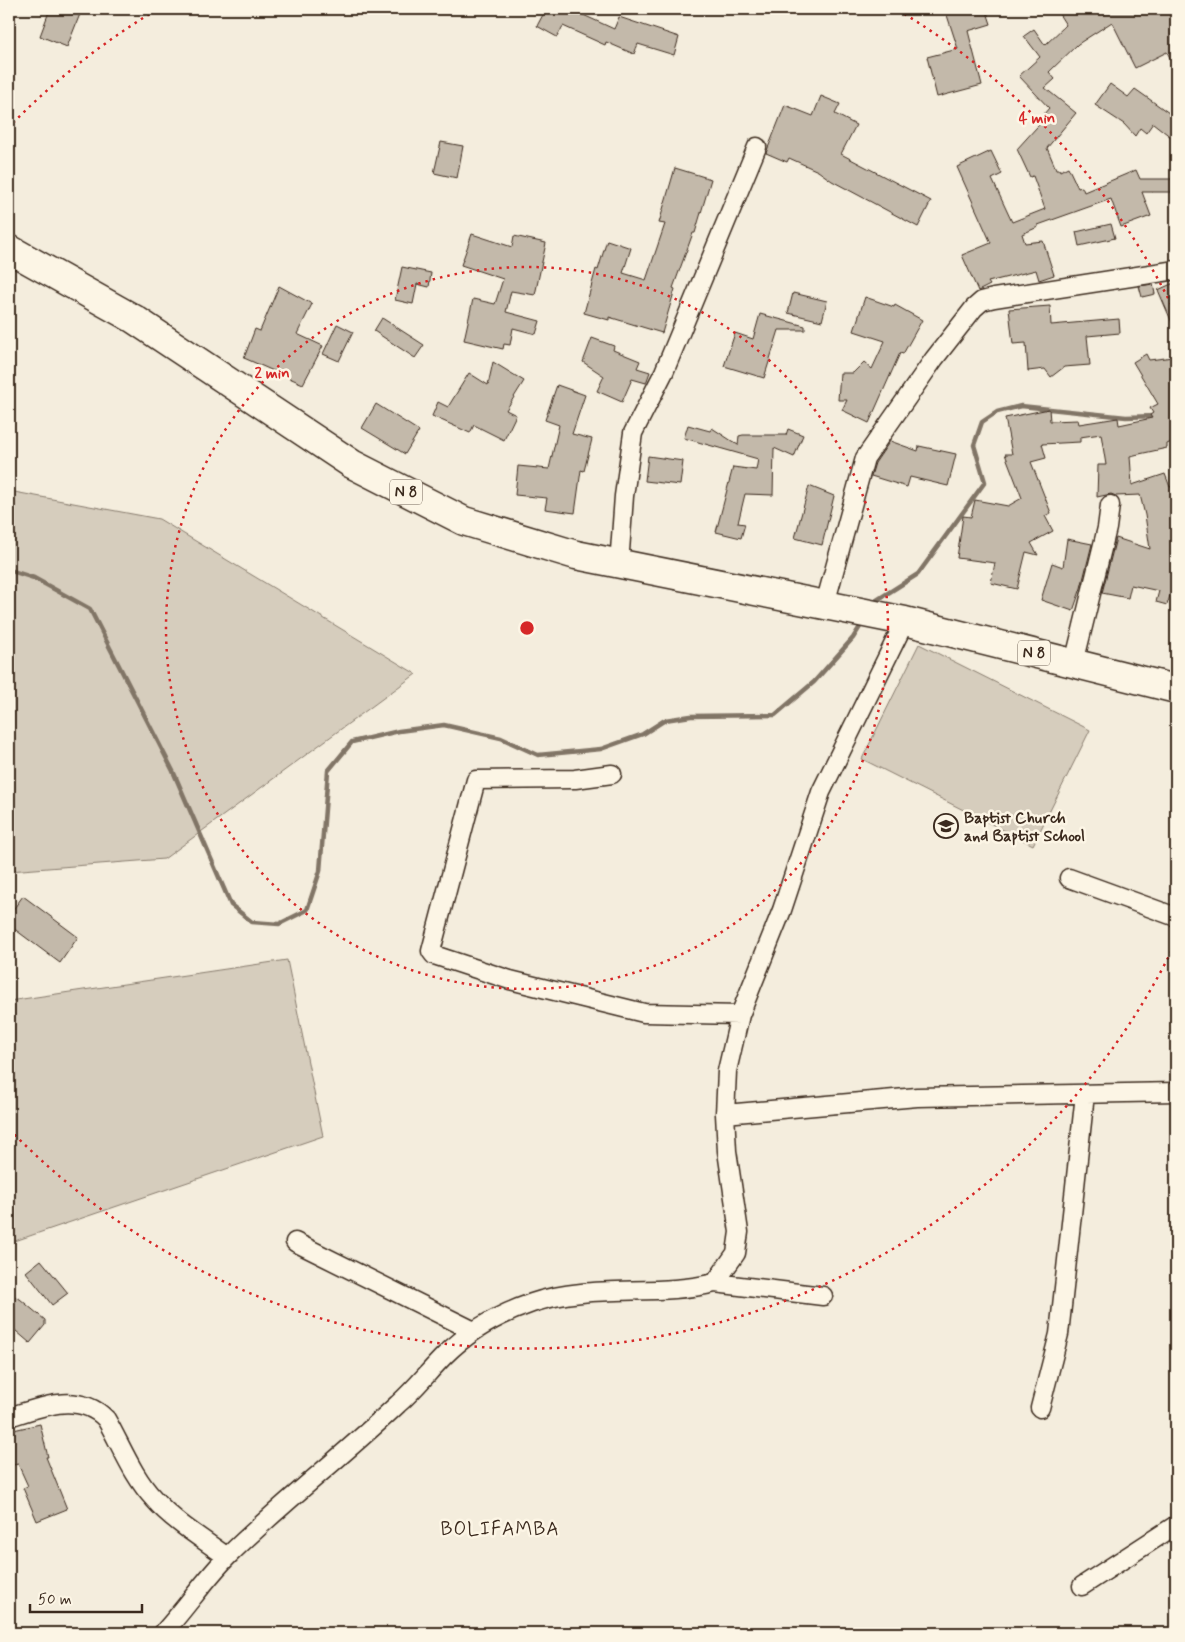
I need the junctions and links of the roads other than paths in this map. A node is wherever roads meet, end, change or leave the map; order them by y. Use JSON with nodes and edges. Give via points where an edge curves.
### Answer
{"nodes":[{"id":1,"x":757,"y":148,"type":"dead end"},
{"id":2,"x":9,"y":249,"type":"edge"},
{"id":3,"x":1176,"y":270,"type":"edge"},
{"id":4,"x":1110,"y":505,"type":"dead end"},
{"id":5,"x":619,"y":565,"type":"junction"},
{"id":6,"x":825,"y":604,"type":"junction"},
{"id":7,"x":898,"y":620,"type":"junction"},
{"id":8,"x":1074,"y":663,"type":"junction"},
{"id":9,"x":1176,"y":689,"type":"edge"},
{"id":10,"x":612,"y":774,"type":"dead end"},
{"id":11,"x":1069,"y":878,"type":"dead end"},
{"id":12,"x":1176,"y":918,"type":"edge"},
{"id":13,"x":740,"y":1015,"type":"junction"},
{"id":14,"x":1176,"y":1092,"type":"edge"},
{"id":15,"x":1085,"y":1094,"type":"junction"},
{"id":16,"x":725,"y":1114,"type":"junction"},
{"id":17,"x":295,"y":1242,"type":"dead end"},
{"id":18,"x":716,"y":1283,"type":"junction"},
{"id":19,"x":823,"y":1296,"type":"dead end"},
{"id":20,"x":474,"y":1331,"type":"junction"},
{"id":21,"x":1040,"y":1408,"type":"dead end"},
{"id":22,"x":9,"y":1417,"type":"edge"},
{"id":23,"x":1176,"y":1525,"type":"edge"},
{"id":24,"x":227,"y":1557,"type":"junction"},
{"id":25,"x":1082,"y":1586,"type":"dead end"},
{"id":26,"x":163,"y":1633,"type":"edge"}],
"edges":[{"from":1,"to":5,"type":"street","via":[[664,372],[633,433]]},
{"from":2,"to":5,"type":"highway","number":"N 8","via":[[134,319],[364,470],[469,523]]},
{"from":3,"to":6,"type":"street","via":[[994,298],[982,301],[974,308],[865,458]]},
{"from":4,"to":8,"type":"street"},
{"from":5,"to":6,"type":"highway","number":"N 8"},
{"from":6,"to":7,"type":"highway","number":"N 8"},
{"from":7,"to":8,"type":"highway","number":"N 8"},
{"from":7,"to":13,"type":"street","via":[[821,792],[782,910]]},
{"from":8,"to":9,"type":"highway","number":"N 8"},
{"from":10,"to":13,"type":"street","via":[[576,779],[476,780],[431,951],[434,955],[510,980],[644,1013]]},
{"from":11,"to":12,"type":"street"},
{"from":13,"to":16,"type":"street","via":[[727,1071]]},
{"from":14,"to":15,"type":"street"},
{"from":15,"to":16,"type":"street","via":[[917,1097]]},
{"from":15,"to":21,"type":"street","via":[[1059,1334]]},
{"from":16,"to":18,"type":"street","via":[[739,1232],[736,1252]]},
{"from":17,"to":20,"type":"street"},
{"from":18,"to":19,"type":"street"},
{"from":18,"to":20,"type":"street","via":[[697,1288],[602,1291],[533,1302]]},
{"from":20,"to":24,"type":"street","via":[[446,1354],[399,1404],[313,1477]]},
{"from":22,"to":24,"type":"street","via":[[58,1402],[98,1410],[153,1498]]},
{"from":23,"to":25,"type":"street"},
{"from":24,"to":26,"type":"street"}]}
